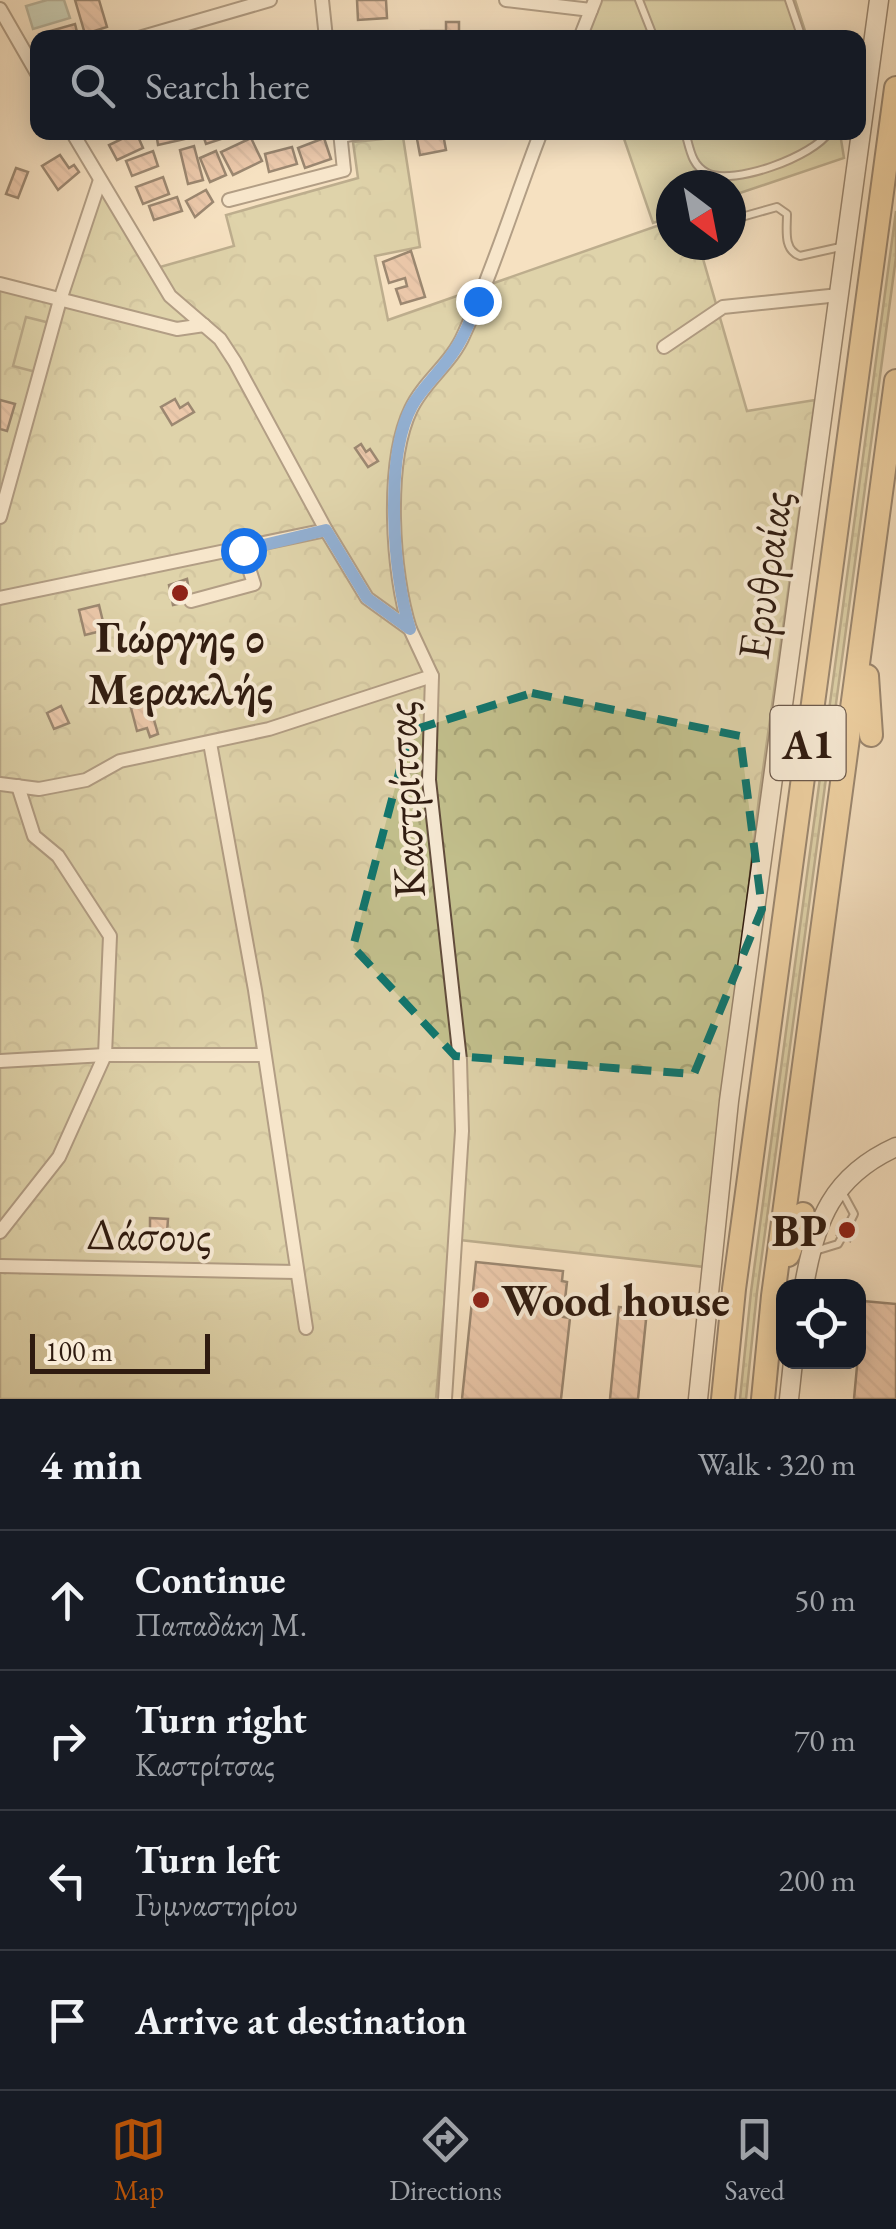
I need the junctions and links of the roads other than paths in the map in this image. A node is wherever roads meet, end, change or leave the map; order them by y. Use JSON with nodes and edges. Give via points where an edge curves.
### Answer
{"nodes":[{"id":1,"x":270,"y":0,"type":"edge"},
{"id":2,"x":322,"y":0,"type":"edge"},
{"id":3,"x":506,"y":0,"type":"edge"},
{"id":4,"x":639,"y":0,"type":"edge"},
{"id":5,"x":789,"y":0,"type":"edge"},
{"id":6,"x":879,"y":0,"type":"edge"},
{"id":7,"x":593,"y":5,"type":"edge"},
{"id":8,"x":0,"y":9,"type":"edge"},
{"id":9,"x":167,"y":30,"type":"edge"},
{"id":10,"x":325,"y":30,"type":"edge"},
{"id":11,"x":583,"y":30,"type":"edge"},
{"id":12,"x":651,"y":30,"type":"edge"},
{"id":13,"x":799,"y":30,"type":"edge"},
{"id":14,"x":30,"y":60,"type":"edge"},
{"id":15,"x":896,"y":88,"type":"edge"},
{"id":16,"x":866,"y":97,"type":"edge"},
{"id":17,"x":77,"y":140,"type":"edge"},
{"id":18,"x":341,"y":140,"type":"edge"},
{"id":19,"x":539,"y":140,"type":"edge"},
{"id":20,"x":688,"y":140,"type":"edge"},
{"id":21,"x":824,"y":140,"type":"edge"},
{"id":22,"x":860,"y":140,"type":"edge"},
{"id":23,"x":100,"y":180,"type":"junction"},
{"id":24,"x":229,"y":200,"type":"dead end"},
{"id":25,"x":746,"y":216,"type":"edge"},
{"id":26,"x":846,"y":246,"type":"junction"},
{"id":27,"x":0,"y":284,"type":"edge"},
{"id":28,"x":839,"y":295,"type":"junction"},
{"id":29,"x":60,"y":300,"type":"junction"},
{"id":30,"x":204,"y":325,"type":"junction"},
{"id":31,"x":664,"y":347,"type":"dead end"},
{"id":32,"x":896,"y":381,"type":"edge"},
{"id":33,"x":0,"y":517,"type":"edge"},
{"id":34,"x":326,"y":530,"type":"junction"},
{"id":35,"x":243,"y":550,"type":"junction"},
{"id":36,"x":0,"y":598,"type":"edge"},
{"id":37,"x":192,"y":601,"type":"dead end"},
{"id":38,"x":863,"y":628,"type":"junction"},
{"id":39,"x":410,"y":629,"type":"junction"},
{"id":40,"x":432,"y":676,"type":"junction"},
{"id":41,"x":871,"y":735,"type":"dead end"},
{"id":42,"x":210,"y":744,"type":"junction"},
{"id":43,"x":0,"y":784,"type":"edge"},
{"id":44,"x":18,"y":786,"type":"junction"},
{"id":45,"x":106,"y":1055,"type":"junction"},
{"id":46,"x":264,"y":1055,"type":"junction"},
{"id":47,"x":0,"y":1061,"type":"edge"},
{"id":48,"x":896,"y":1147,"type":"edge"},
{"id":49,"x":840,"y":1188,"type":"junction"},
{"id":50,"x":803,"y":1214,"type":"dead end"},
{"id":51,"x":849,"y":1224,"type":"dead end"},
{"id":52,"x":0,"y":1232,"type":"edge"},
{"id":53,"x":842,"y":1237,"type":"dead end"},
{"id":54,"x":809,"y":1253,"type":"junction"},
{"id":55,"x":0,"y":1266,"type":"edge"},
{"id":56,"x":297,"y":1272,"type":"junction"},
{"id":57,"x":805,"y":1279,"type":"edge"},
{"id":58,"x":773,"y":1296,"type":"junction"},
{"id":59,"x":306,"y":1328,"type":"dead end"},
{"id":60,"x":793,"y":1369,"type":"edge"},
{"id":61,"x":444,"y":1399,"type":"edge"},
{"id":62,"x":698,"y":1399,"type":"edge"},
{"id":63,"x":723,"y":1399,"type":"edge"},
{"id":64,"x":763,"y":1399,"type":"edge"},
{"id":65,"x":790,"y":1399,"type":"edge"}],
"edges":[{"from":1,"to":9,"type":"street"},
{"from":2,"to":10,"type":"street"},
{"from":3,"to":7,"type":"street"},
{"from":4,"to":12,"type":"lane"},
{"from":5,"to":13,"type":"lane"},
{"from":6,"to":16,"type":"main road","name":"Ερυθραίας"},
{"from":7,"to":11,"type":"street"},
{"from":8,"to":14,"type":"street"},
{"from":15,"to":63,"type":"highway","number":"Α1"},
{"from":17,"to":23,"type":"street","name":"Καστρίτσας"},
{"from":18,"to":24,"type":"street","via":[[344,170]]},
{"from":19,"to":39,"type":"street","via":[[463,337],[413,404],[406,424],[394,512],[401,601]]},
{"from":20,"to":21,"type":"lane","via":[[695,164],[724,178]]},
{"from":22,"to":26,"type":"main road","name":"Ερυθραίας"},
{"from":23,"to":29,"type":"street"},
{"from":23,"to":30,"type":"street","name":"Καστρίτσας","via":[[170,296]]},
{"from":25,"to":26,"type":"lane","via":[[776,207],[787,214],[793,254]]},
{"from":26,"to":28,"type":"main road","name":"Ερυθραίας"},
{"from":27,"to":29,"type":"street"},
{"from":28,"to":31,"type":"street","via":[[723,307]]},
{"from":28,"to":62,"type":"main road","name":"Ερυθραίας","via":[[729,1101]]},
{"from":29,"to":30,"type":"street","via":[[177,329]]},
{"from":29,"to":33,"type":"street"},
{"from":30,"to":34,"type":"street","name":"Καστρίτσας","via":[[235,362]]},
{"from":32,"to":38,"type":"highway","number":"Α1"},
{"from":34,"to":35,"type":"street"},
{"from":34,"to":39,"type":"street","name":"Καστρίτσας","via":[[367,598]]},
{"from":35,"to":36,"type":"street"},
{"from":35,"to":37,"type":"street","via":[[254,584]]},
{"from":38,"to":41,"type":"highway"},
{"from":38,"to":58,"type":"highway","number":"Α1"},
{"from":39,"to":40,"type":"street","name":"Καστρίτσας"},
{"from":40,"to":42,"type":"street"},
{"from":40,"to":61,"type":"street","name":"Καστρίτσας","via":[[429,780],[462,1131]]},
{"from":42,"to":44,"type":"street","via":[[120,761],[86,780]]},
{"from":42,"to":46,"type":"street"},
{"from":43,"to":44,"type":"street"},
{"from":44,"to":45,"type":"street","via":[[34,836],[58,856],[110,936]]},
{"from":45,"to":46,"type":"street"},
{"from":45,"to":47,"type":"street"},
{"from":45,"to":52,"type":"street","via":[[59,1157]]},
{"from":46,"to":56,"type":"street"},
{"from":48,"to":49,"type":"main road"},
{"from":49,"to":51,"type":"lane","via":[[854,1214]]},
{"from":49,"to":54,"type":"main road","via":[[820,1218]]},
{"from":50,"to":58,"type":"highway"},
{"from":53,"to":54,"type":"lane"},
{"from":54,"to":57,"type":"main road"},
{"from":55,"to":56,"type":"street","name":"Δάσους"},
{"from":56,"to":59,"type":"street"},
{"from":58,"to":64,"type":"highway","number":"Α1"},
{"from":60,"to":65,"type":"main road"}]}
